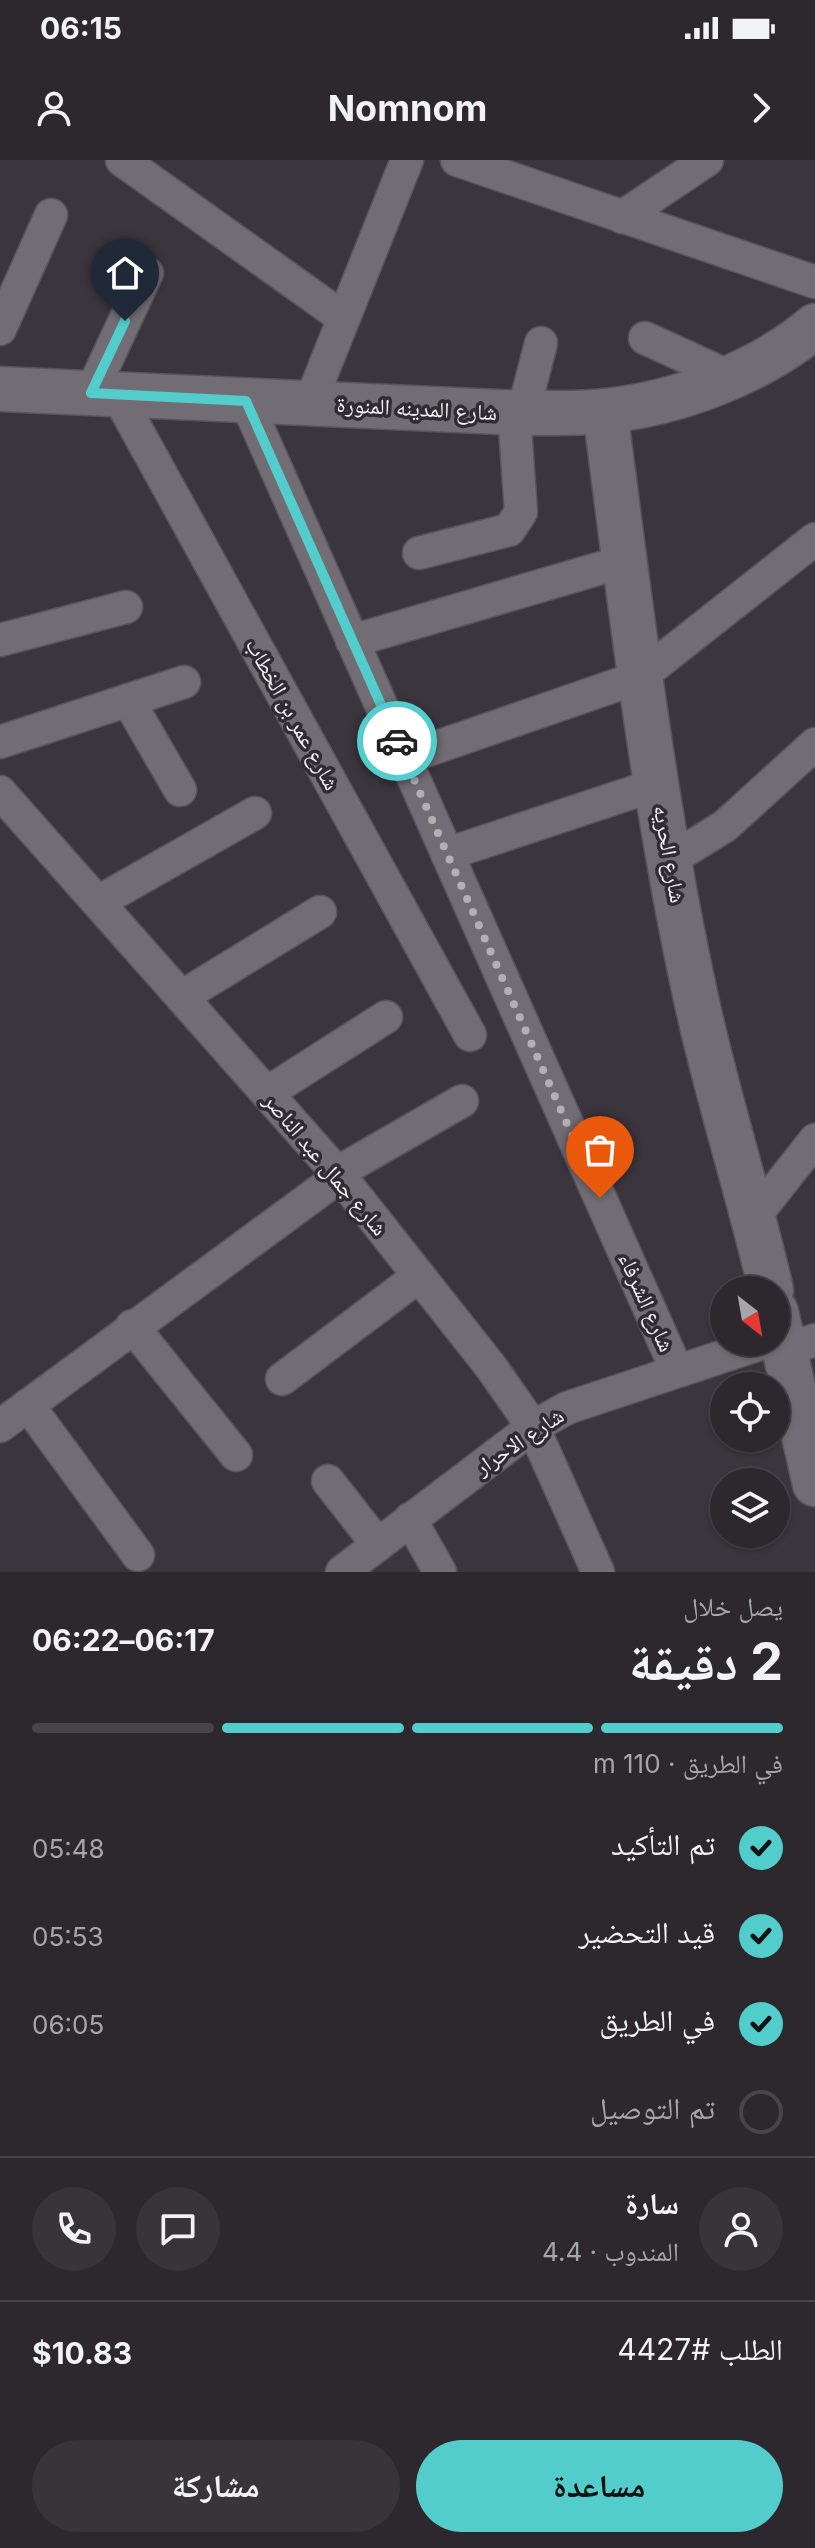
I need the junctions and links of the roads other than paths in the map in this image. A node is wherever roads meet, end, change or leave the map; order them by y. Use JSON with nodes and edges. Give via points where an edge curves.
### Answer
{"nodes":[{"id":1,"x":122,"y":160,"type":"edge"},
{"id":2,"x":407,"y":160,"type":"edge"},
{"id":3,"x":457,"y":160,"type":"edge"},
{"id":4,"x":707,"y":160,"type":"edge"},
{"id":5,"x":51,"y":215,"type":"dead end"},
{"id":6,"x":622,"y":217,"type":"junction"},
{"id":7,"x":147,"y":273,"type":"dead end"},
{"id":8,"x":815,"y":282,"type":"edge"},
{"id":9,"x":342,"y":317,"type":"junction"},
{"id":10,"x":815,"y":326,"type":"edge"},
{"id":11,"x":0,"y":329,"type":"edge"},
{"id":12,"x":645,"y":338,"type":"dead end"},
{"id":13,"x":541,"y":343,"type":"dead end"},
{"id":14,"x":730,"y":377,"type":"junction"},
{"id":15,"x":0,"y":389,"type":"edge"},
{"id":16,"x":104,"y":393,"type":"junction"},
{"id":17,"x":246,"y":401,"type":"junction"},
{"id":18,"x":310,"y":403,"type":"junction"},
{"id":19,"x":605,"y":411,"type":"junction"},
{"id":20,"x":519,"y":413,"type":"junction"},
{"id":21,"x":815,"y":539,"type":"edge"},
{"id":22,"x":419,"y":553,"type":"dead end"},
{"id":23,"x":625,"y":561,"type":"junction"},
{"id":24,"x":126,"y":607,"type":"dead end"},
{"id":25,"x":0,"y":640,"type":"edge"},
{"id":26,"x":352,"y":641,"type":"junction"},
{"id":27,"x":640,"y":677,"type":"junction"},
{"id":28,"x":184,"y":682,"type":"dead end"},
{"id":29,"x":128,"y":700,"type":"junction"},
{"id":30,"x":0,"y":742,"type":"edge"},
{"id":31,"x":815,"y":744,"type":"edge"},
{"id":32,"x":405,"y":758,"type":"junction"},
{"id":33,"x":658,"y":784,"type":"junction"},
{"id":34,"x":180,"y":790,"type":"dead end"},
{"id":35,"x":2,"y":798,"type":"edge"},
{"id":36,"x":255,"y":813,"type":"dead end"},
{"id":37,"x":447,"y":854,"type":"junction"},
{"id":38,"x":670,"y":860,"type":"junction"},
{"id":39,"x":100,"y":901,"type":"junction"},
{"id":40,"x":320,"y":912,"type":"dead end"},
{"id":41,"x":183,"y":996,"type":"junction"},
{"id":42,"x":386,"y":1017,"type":"dead end"},
{"id":43,"x":470,"y":1035,"type":"dead end"},
{"id":44,"x":267,"y":1093,"type":"junction"},
{"id":45,"x":462,"y":1101,"type":"dead end"},
{"id":46,"x":815,"y":1140,"type":"edge"},
{"id":47,"x":338,"y":1175,"type":"junction"},
{"id":48,"x":754,"y":1217,"type":"junction"},
{"id":49,"x":419,"y":1276,"type":"junction"},
{"id":50,"x":768,"y":1276,"type":"edge"},
{"id":51,"x":132,"y":1326,"type":"junction"},
{"id":52,"x":756,"y":1356,"type":"edge"},
{"id":53,"x":789,"y":1356,"type":"edge"},
{"id":54,"x":677,"y":1371,"type":"junction"},
{"id":55,"x":282,"y":1379,"type":"dead end"},
{"id":56,"x":28,"y":1405,"type":"junction"},
{"id":57,"x":0,"y":1426,"type":"edge"},
{"id":58,"x":533,"y":1427,"type":"junction"},
{"id":59,"x":236,"y":1455,"type":"dead end"},
{"id":60,"x":328,"y":1481,"type":"dead end"},
{"id":61,"x":815,"y":1484,"type":"edge"},
{"id":62,"x":410,"y":1519,"type":"junction"},
{"id":63,"x":378,"y":1545,"type":"junction"},
{"id":64,"x":138,"y":1555,"type":"dead end"},
{"id":65,"x":345,"y":1571,"type":"edge"},
{"id":66,"x":440,"y":1572,"type":"edge"},
{"id":67,"x":598,"y":1572,"type":"edge"}],
"edges":[{"from":1,"to":9,"type":"street"},
{"from":2,"to":9,"type":"street"},
{"from":3,"to":6,"type":"street"},
{"from":4,"to":6,"type":"street"},
{"from":5,"to":11,"type":"street"},
{"from":6,"to":8,"type":"street"},
{"from":7,"to":16,"type":"street"},
{"from":9,"to":18,"type":"street"},
{"from":10,"to":14,"type":"street","name":"شارع المدينه المنورة"},
{"from":12,"to":14,"type":"street"},
{"from":13,"to":20,"type":"street"},
{"from":14,"to":19,"type":"street","name":"شارع المدينه المنورة","via":[[665,400]]},
{"from":15,"to":16,"type":"street","name":"شارع المدينه المنورة"},
{"from":16,"to":17,"type":"street","name":"شارع المدينه المنورة"},
{"from":16,"to":43,"type":"street","name":"شارع عمر بن الخطاب"},
{"from":17,"to":18,"type":"street","name":"شارع المدينه المنورة"},
{"from":17,"to":26,"type":"street","name":"شارع الشرفاء"},
{"from":18,"to":20,"type":"street","name":"شارع المدينه المنورة"},
{"from":19,"to":20,"type":"street","name":"شارع المدينه المنورة"},
{"from":19,"to":23,"type":"street","name":"شارع الحريه"},
{"from":20,"to":22,"type":"street","via":[[521,512],[516,522],[502,532]]},
{"from":21,"to":27,"type":"street"},
{"from":23,"to":26,"type":"street"},
{"from":23,"to":27,"type":"street","name":"شارع الحريه"},
{"from":24,"to":25,"type":"street"},
{"from":26,"to":32,"type":"street","name":"شارع الشرفاء"},
{"from":27,"to":32,"type":"street"},
{"from":27,"to":33,"type":"street","name":"شارع الحريه"},
{"from":28,"to":29,"type":"street"},
{"from":29,"to":30,"type":"street"},
{"from":29,"to":34,"type":"street"},
{"from":31,"to":38,"type":"street","via":[[725,826]]},
{"from":32,"to":37,"type":"street","name":"شارع الشرفاء"},
{"from":33,"to":37,"type":"street"},
{"from":33,"to":38,"type":"street","name":"شارع الحريه"},
{"from":35,"to":39,"type":"street","name":"شارع جمال عبد الناصر"},
{"from":36,"to":39,"type":"street"},
{"from":37,"to":54,"type":"street","name":"شارع الشرفاء"},
{"from":38,"to":48,"type":"street","name":"شارع الحريه","via":[[697,1004]]},
{"from":39,"to":41,"type":"street","name":"شارع جمال عبد الناصر"},
{"from":40,"to":41,"type":"street"},
{"from":41,"to":44,"type":"street","name":"شارع جمال عبد الناصر"},
{"from":42,"to":44,"type":"street"},
{"from":44,"to":47,"type":"street","name":"شارع جمال عبد الناصر"},
{"from":45,"to":47,"type":"street"},
{"from":46,"to":48,"type":"street"},
{"from":47,"to":49,"type":"street","name":"شارع جمال عبد الناصر"},
{"from":47,"to":51,"type":"street"},
{"from":48,"to":50,"type":"street","name":"شارع الحريه"},
{"from":49,"to":55,"type":"street"},
{"from":49,"to":58,"type":"street","name":"شارع جمال عبد الناصر"},
{"from":51,"to":56,"type":"street"},
{"from":51,"to":59,"type":"street"},
{"from":52,"to":54,"type":"street","name":"شارع الاحرار"},
{"from":53,"to":61,"type":"street"},
{"from":54,"to":58,"type":"street","name":"شارع الاحرار","via":[[567,1408]]},
{"from":56,"to":57,"type":"street"},
{"from":56,"to":64,"type":"street"},
{"from":58,"to":62,"type":"street","name":"شارع الاحرار"},
{"from":58,"to":67,"type":"street","name":"شارع جمال عبد الناصر"},
{"from":60,"to":63,"type":"street"},
{"from":62,"to":63,"type":"street","name":"شارع الاحرار"},
{"from":62,"to":66,"type":"street"},
{"from":63,"to":65,"type":"street","name":"شارع الاحرار"}]}
